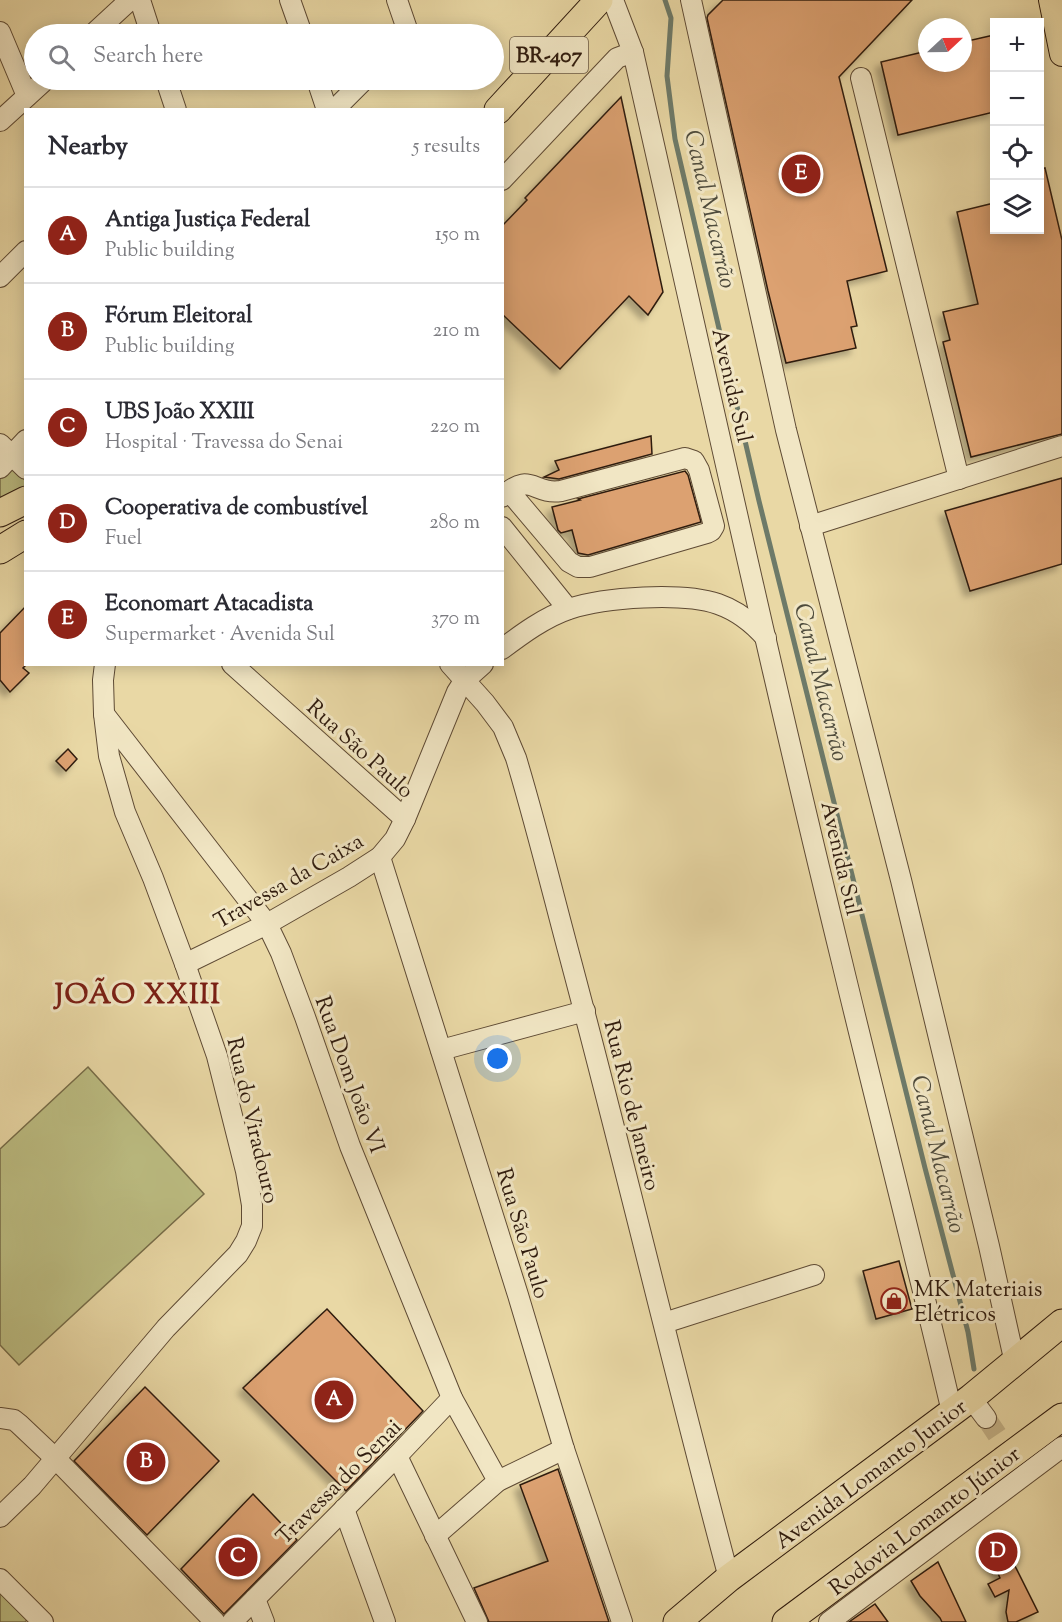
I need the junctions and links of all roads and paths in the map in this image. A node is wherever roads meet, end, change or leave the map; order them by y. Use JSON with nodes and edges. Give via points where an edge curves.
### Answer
{"nodes":[{"id":1,"x":130,"y":0,"type":"edge"},
{"id":2,"x":140,"y":0,"type":"edge"},
{"id":3,"x":290,"y":0,"type":"edge"},
{"id":4,"x":398,"y":0,"type":"edge"},
{"id":5,"x":599,"y":0,"type":"edge"},
{"id":6,"x":613,"y":0,"type":"edge"},
{"id":7,"x":691,"y":0,"type":"edge"},
{"id":8,"x":1051,"y":0,"type":"edge"},
{"id":9,"x":104,"y":24,"type":"edge"},
{"id":10,"x":148,"y":24,"type":"edge"},
{"id":11,"x":298,"y":24,"type":"edge"},
{"id":12,"x":404,"y":24,"type":"edge"},
{"id":13,"x":0,"y":32,"type":"edge"},
{"id":14,"x":633,"y":52,"type":"junction"},
{"id":15,"x":1062,"y":54,"type":"edge"},
{"id":16,"x":861,"y":78,"type":"dead end"},
{"id":17,"x":24,"y":89,"type":"edge"},
{"id":18,"x":24,"y":90,"type":"edge"},
{"id":19,"x":34,"y":90,"type":"edge"},
{"id":20,"x":168,"y":90,"type":"edge"},
{"id":21,"x":320,"y":90,"type":"edge"},
{"id":22,"x":354,"y":90,"type":"edge"},
{"id":23,"x":27,"y":96,"type":"junction"},
{"id":24,"x":170,"y":106,"type":"edge"},
{"id":25,"x":326,"y":108,"type":"edge"},
{"id":26,"x":336,"y":108,"type":"edge"},
{"id":27,"x":500,"y":108,"type":"edge"},
{"id":28,"x":0,"y":121,"type":"edge"},
{"id":29,"x":504,"y":178,"type":"edge"},
{"id":30,"x":24,"y":253,"type":"edge"},
{"id":31,"x":0,"y":277,"type":"edge"},
{"id":32,"x":24,"y":442,"type":"edge"},
{"id":33,"x":1062,"y":446,"type":"edge"},
{"id":34,"x":9,"y":459,"type":"edge"},
{"id":35,"x":959,"y":479,"type":"junction"},
{"id":36,"x":506,"y":494,"type":"edge"},
{"id":37,"x":24,"y":501,"type":"edge"},
{"id":38,"x":0,"y":513,"type":"edge"},
{"id":39,"x":810,"y":526,"type":"junction"},
{"id":40,"x":504,"y":529,"type":"edge"},
{"id":41,"x":24,"y":535,"type":"edge"},
{"id":42,"x":0,"y":550,"type":"edge"},
{"id":43,"x":568,"y":609,"type":"junction"},
{"id":44,"x":766,"y":638,"type":"junction"},
{"id":45,"x":504,"y":648,"type":"edge"},
{"id":46,"x":105,"y":666,"type":"edge"},
{"id":47,"x":234,"y":666,"type":"edge"},
{"id":48,"x":452,"y":666,"type":"edge"},
{"id":49,"x":481,"y":666,"type":"edge"},
{"id":50,"x":464,"y":681,"type":"junction"},
{"id":51,"x":104,"y":714,"type":"junction"},
{"id":52,"x":405,"y":819,"type":"junction"},
{"id":53,"x":380,"y":857,"type":"junction"},
{"id":54,"x":267,"y":924,"type":"junction"},
{"id":55,"x":185,"y":964,"type":"junction"},
{"id":56,"x":585,"y":1011,"type":"junction"},
{"id":57,"x":441,"y":1050,"type":"junction"},
{"id":58,"x":814,"y":1275,"type":"dead end"},
{"id":59,"x":664,"y":1323,"type":"junction"},
{"id":60,"x":1062,"y":1323,"type":"edge"},
{"id":61,"x":1015,"y":1363,"type":"junction"},
{"id":62,"x":452,"y":1398,"type":"junction"},
{"id":63,"x":970,"y":1409,"type":"junction"},
{"id":64,"x":1062,"y":1417,"type":"edge"},
{"id":65,"x":0,"y":1418,"type":"edge"},
{"id":66,"x":1062,"y":1447,"type":"edge"},
{"id":67,"x":564,"y":1449,"type":"junction"},
{"id":68,"x":397,"y":1456,"type":"junction"},
{"id":69,"x":56,"y":1459,"type":"junction"},
{"id":70,"x":498,"y":1481,"type":"junction"},
{"id":71,"x":344,"y":1509,"type":"junction"},
{"id":72,"x":0,"y":1517,"type":"edge"},
{"id":73,"x":435,"y":1536,"type":"junction"},
{"id":74,"x":729,"y":1578,"type":"junction"},
{"id":75,"x":0,"y":1579,"type":"edge"},
{"id":76,"x":255,"y":1599,"type":"junction"},
{"id":77,"x":42,"y":1622,"type":"edge"},
{"id":78,"x":214,"y":1622,"type":"edge"},
{"id":79,"x":232,"y":1622,"type":"edge"},
{"id":80,"x":264,"y":1622,"type":"edge"},
{"id":81,"x":385,"y":1622,"type":"edge"},
{"id":82,"x":477,"y":1622,"type":"edge"},
{"id":83,"x":622,"y":1622,"type":"edge"},
{"id":84,"x":677,"y":1622,"type":"edge"},
{"id":85,"x":786,"y":1622,"type":"edge"},
{"id":86,"x":829,"y":1622,"type":"edge"}],
"edges":[{"from":1,"to":9,"type":"street"},
{"from":2,"to":10,"type":"street"},
{"from":3,"to":11,"type":"street"},
{"from":4,"to":12,"type":"street"},
{"from":5,"to":27,"type":"highway","number":"BR-407"},
{"from":6,"to":14,"type":"street","name":"Avenida Sul"},
{"from":7,"to":39,"type":"street","name":"Avenida Sul"},
{"from":8,"to":15,"type":"main road"},
{"from":13,"to":17,"type":"street"},
{"from":14,"to":29,"type":"street","via":[[617,58]]},
{"from":14,"to":44,"type":"street","name":"Avenida Sul"},
{"from":16,"to":35,"type":"street"},
{"from":18,"to":23,"type":"street"},
{"from":19,"to":23,"type":"street"},
{"from":20,"to":24,"type":"street"},
{"from":21,"to":25,"type":"street"},
{"from":22,"to":26,"type":"street"},
{"from":23,"to":28,"type":"street"},
{"from":30,"to":31,"type":"street"},
{"from":32,"to":34,"type":"street"},
{"from":33,"to":35,"type":"street"},
{"from":35,"to":39,"type":"street"},
{"from":36,"to":36,"type":"street","via":[[568,562],[578,567],[590,567],[707,533],[714,526],[699,470],[694,461],[685,458],[561,491],[525,484]]},
{"from":37,"to":38,"type":"highway"},
{"from":39,"to":61,"type":"street","name":"Avenida Sul","via":[[901,880]]},
{"from":40,"to":43,"type":"street"},
{"from":41,"to":42,"type":"highway"},
{"from":43,"to":44,"type":"street","via":[[622,599],[679,596],[729,609],[753,623]]},
{"from":43,"to":45,"type":"street"},
{"from":44,"to":63,"type":"street","name":"Avenida Sul","via":[[923,1288]]},
{"from":46,"to":51,"type":"street","name":"Rua do Viradouro"},
{"from":47,"to":52,"type":"street","name":"Rua São Paulo"},
{"from":48,"to":50,"type":"street","name":"Rua Rio de Janeiro"},
{"from":49,"to":50,"type":"street","name":"Travessa da Caixa"},
{"from":50,"to":52,"type":"street","name":"Travessa da Caixa"},
{"from":50,"to":56,"type":"street","name":"Rua Rio de Janeiro","via":[[503,727],[516,758]]},
{"from":51,"to":54,"type":"street","name":"Rua Dom João VI"},
{"from":51,"to":55,"type":"street","name":"Rua do Viradouro","via":[[109,756],[126,812]]},
{"from":52,"to":53,"type":"street","name":"Travessa da Caixa"},
{"from":53,"to":54,"type":"street","name":"Travessa da Caixa"},
{"from":53,"to":57,"type":"street","name":"Rua São Paulo"},
{"from":54,"to":55,"type":"street","name":"Travessa da Caixa"},
{"from":54,"to":62,"type":"street","name":"Rua Dom João VI","via":[[305,1017],[350,1146]]},
{"from":55,"to":69,"type":"street","name":"Rua do Viradouro","via":[[217,1056],[246,1171],[252,1226],[238,1254],[166,1328]]},
{"from":56,"to":57,"type":"street"},
{"from":56,"to":59,"type":"street","name":"Rua Rio de Janeiro"},
{"from":57,"to":67,"type":"street","name":"Rua São Paulo"},
{"from":58,"to":59,"type":"street"},
{"from":59,"to":74,"type":"street","name":"Rua Rio de Janeiro"},
{"from":60,"to":61,"type":"highway","name":"Avenida Lomanto Junior"},
{"from":61,"to":63,"type":"highway","name":"Avenida Lomanto Junior"},
{"from":62,"to":68,"type":"street","name":"Travessa do Senai"},
{"from":62,"to":70,"type":"street","name":"Rua Dom João VI"},
{"from":63,"to":74,"type":"highway","name":"Avenida Lomanto Junior"},
{"from":64,"to":85,"type":"highway","name":"Rodovia Lomanto Júnior"},
{"from":65,"to":69,"type":"street","via":[[14,1420]]},
{"from":66,"to":86,"type":"street","via":[[1019,1467]]},
{"from":67,"to":70,"type":"street"},
{"from":67,"to":83,"type":"street","name":"Rua São Paulo"},
{"from":68,"to":71,"type":"street","name":"Travessa do Senai"},
{"from":68,"to":73,"type":"street"},
{"from":69,"to":72,"type":"street","name":"Rua do Viradouro"},
{"from":69,"to":78,"type":"street"},
{"from":70,"to":73,"type":"street"},
{"from":71,"to":76,"type":"street","name":"Travessa do Senai"},
{"from":71,"to":81,"type":"street"},
{"from":73,"to":82,"type":"street"},
{"from":74,"to":84,"type":"highway","name":"Avenida Lomanto Junior"},
{"from":75,"to":77,"type":"street"},
{"from":76,"to":79,"type":"street","name":"Travessa do Senai"},
{"from":76,"to":80,"type":"street"}]}
